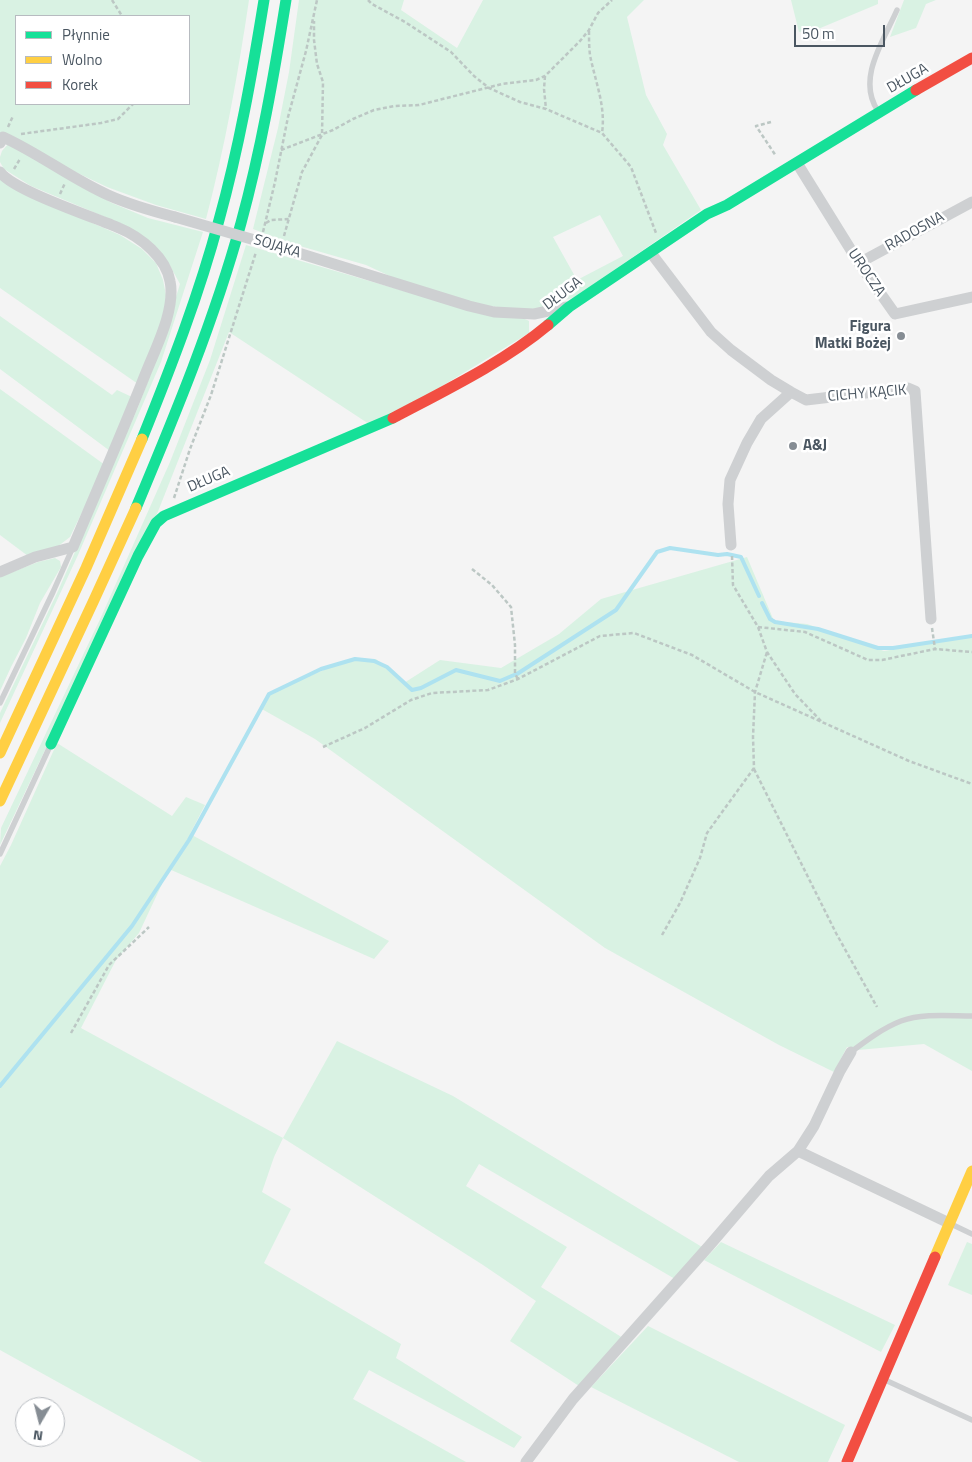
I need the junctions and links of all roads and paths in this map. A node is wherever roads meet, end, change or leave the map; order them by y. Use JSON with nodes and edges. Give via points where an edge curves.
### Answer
{"nodes":[{"id":1,"x":112,"y":0,"type":"edge"},
{"id":2,"x":264,"y":0,"type":"edge"},
{"id":3,"x":286,"y":0,"type":"edge"},
{"id":4,"x":317,"y":0,"type":"edge"},
{"id":5,"x":368,"y":0,"type":"edge"},
{"id":6,"x":612,"y":0,"type":"edge"},
{"id":7,"x":897,"y":10,"type":"dead end"},
{"id":8,"x":314,"y":14,"type":"junction"},
{"id":9,"x":121,"y":15,"type":"edge"},
{"id":10,"x":589,"y":30,"type":"junction"},
{"id":11,"x":972,"y":58,"type":"edge"},
{"id":12,"x":545,"y":76,"type":"junction"},
{"id":13,"x":489,"y":88,"type":"junction"},
{"id":14,"x":132,"y":105,"type":"edge"},
{"id":15,"x":546,"y":109,"type":"junction"},
{"id":16,"x":879,"y":112,"type":"junction"},
{"id":17,"x":771,"y":122,"type":"dead end"},
{"id":18,"x":602,"y":133,"type":"junction"},
{"id":19,"x":322,"y":134,"type":"junction"},
{"id":20,"x":1,"y":140,"type":"edge"},
{"id":21,"x":282,"y":150,"type":"junction"},
{"id":22,"x":33,"y":153,"type":"junction"},
{"id":23,"x":776,"y":156,"type":"dead end"},
{"id":24,"x":797,"y":163,"type":"junction"},
{"id":25,"x":0,"y":172,"type":"edge"},
{"id":26,"x":70,"y":175,"type":"junction"},
{"id":27,"x":14,"y":183,"type":"junction"},
{"id":28,"x":57,"y":202,"type":"junction"},
{"id":29,"x":972,"y":202,"type":"edge"},
{"id":30,"x":289,"y":219,"type":"junction"},
{"id":31,"x":265,"y":224,"type":"junction"},
{"id":32,"x":262,"y":233,"type":"dead end"},
{"id":33,"x":281,"y":245,"type":"junction"},
{"id":34,"x":257,"y":249,"type":"dead end"},
{"id":35,"x":656,"y":250,"type":"junction"},
{"id":36,"x":859,"y":263,"type":"junction"},
{"id":37,"x":972,"y":296,"type":"edge"},
{"id":38,"x":569,"y":307,"type":"junction"},
{"id":39,"x":534,"y":314,"type":"junction"},
{"id":40,"x":536,"y":335,"type":"junction"},
{"id":41,"x":791,"y":392,"type":"junction"},
{"id":42,"x":174,"y":511,"type":"junction"},
{"id":43,"x":731,"y":545,"type":"dead end"},
{"id":44,"x":73,"y":547,"type":"junction"},
{"id":45,"x":732,"y":558,"type":"dead end"},
{"id":46,"x":472,"y":569,"type":"dead end"},
{"id":47,"x":0,"y":572,"type":"edge"},
{"id":48,"x":931,"y":619,"type":"dead end"},
{"id":49,"x":758,"y":627,"type":"junction"},
{"id":50,"x":933,"y":636,"type":"dead end"},
{"id":51,"x":935,"y":649,"type":"junction"},
{"id":52,"x":768,"y":652,"type":"junction"},
{"id":53,"x":972,"y":652,"type":"edge"},
{"id":54,"x":518,"y":679,"type":"junction"},
{"id":55,"x":755,"y":692,"type":"junction"},
{"id":56,"x":0,"y":703,"type":"edge"},
{"id":57,"x":822,"y":722,"type":"junction"},
{"id":58,"x":51,"y":744,"type":"joint"},
{"id":59,"x":323,"y":747,"type":"dead end"},
{"id":60,"x":0,"y":753,"type":"edge"},
{"id":61,"x":754,"y":768,"type":"junction"},
{"id":62,"x":972,"y":784,"type":"edge"},
{"id":63,"x":0,"y":801,"type":"edge"},
{"id":64,"x":0,"y":854,"type":"edge"},
{"id":65,"x":149,"y":927,"type":"dead end"},
{"id":66,"x":662,"y":935,"type":"dead end"},
{"id":67,"x":876,"y":1007,"type":"dead end"},
{"id":68,"x":972,"y":1016,"type":"edge"},
{"id":69,"x":71,"y":1034,"type":"dead end"},
{"id":70,"x":852,"y":1052,"type":"joint"},
{"id":71,"x":798,"y":1151,"type":"junction"},
{"id":72,"x":972,"y":1172,"type":"edge"},
{"id":73,"x":949,"y":1223,"type":"junction"},
{"id":74,"x":972,"y":1234,"type":"edge"},
{"id":75,"x":882,"y":1379,"type":"junction"},
{"id":76,"x":972,"y":1420,"type":"edge"},
{"id":77,"x":526,"y":1462,"type":"edge"},
{"id":78,"x":846,"y":1462,"type":"edge"}],
"edges":[{"from":1,"to":9,"type":"path"},
{"from":2,"to":60,"type":"main road","via":[[237,149],[215,237],[182,337],[108,522]]},
{"from":3,"to":63,"type":"main road","via":[[246,201],[202,343],[127,530]]},
{"from":4,"to":8,"type":"path"},
{"from":5,"to":13,"type":"path","via":[[451,52]]},
{"from":6,"to":10,"type":"path","via":[[598,13]]},
{"from":7,"to":16,"type":"lane","via":[[869,80],[873,104]]},
{"from":8,"to":19,"type":"path","via":[[317,64],[323,82]]},
{"from":8,"to":21,"type":"path"},
{"from":10,"to":12,"type":"path"},
{"from":10,"to":18,"type":"path","via":[[590,55],[599,88]]},
{"from":11,"to":16,"type":"main road","name":"DŁUGA"},
{"from":12,"to":13,"type":"path"},
{"from":12,"to":15,"type":"path"},
{"from":13,"to":15,"type":"path"},
{"from":13,"to":19,"type":"path","via":[[419,105],[374,110]]},
{"from":14,"to":20,"type":"path","via":[[118,119],[52,128]]},
{"from":15,"to":18,"type":"path"},
{"from":16,"to":24,"type":"main road","name":"DŁUGA"},
{"from":17,"to":23,"type":"path","via":[[756,126]]},
{"from":18,"to":35,"type":"path","via":[[631,167],[653,221]]},
{"from":19,"to":21,"type":"path"},
{"from":19,"to":30,"type":"path","via":[[302,172]]},
{"from":20,"to":22,"type":"street","name":"SOJĄKA"},
{"from":21,"to":31,"type":"path"},
{"from":22,"to":26,"type":"street","name":"SOJĄKA"},
{"from":22,"to":27,"type":"path","via":[[15,165]]},
{"from":24,"to":35,"type":"main road","name":"DŁUGA","via":[[707,214]]},
{"from":24,"to":36,"type":"street","name":"UROCZA"},
{"from":25,"to":27,"type":"street"},
{"from":26,"to":28,"type":"path"},
{"from":26,"to":33,"type":"street","name":"SOJĄKA","bridge":true,"via":[[133,205]]},
{"from":27,"to":28,"type":"street"},
{"from":28,"to":44,"type":"street","via":[[122,229],[150,248],[166,268],[171,295],[163,327],[122,434]]},
{"from":29,"to":36,"type":"street","name":"RADOSNA"},
{"from":30,"to":31,"type":"path","via":[[271,220]]},
{"from":30,"to":33,"type":"path"},
{"from":31,"to":32,"type":"path"},
{"from":33,"to":39,"type":"street","name":"SOJĄKA","via":[[469,306],[494,312]]},
{"from":34,"to":42,"type":"path","via":[[211,395],[176,492]]},
{"from":35,"to":38,"type":"main road","name":"DŁUGA"},
{"from":35,"to":41,"type":"street","name":"CICHY KĄCIK","via":[[711,332],[738,356]]},
{"from":36,"to":37,"type":"street","name":"UROCZA","via":[[895,314]]},
{"from":38,"to":39,"type":"street","name":"SOJĄKA"},
{"from":38,"to":40,"type":"main road","name":"DŁUGA"},
{"from":39,"to":40,"type":"street"},
{"from":40,"to":42,"type":"main road","name":"DŁUGA","via":[[465,380],[388,420]]},
{"from":41,"to":43,"type":"street","via":[[761,419],[730,480]]},
{"from":41,"to":48,"type":"street","name":"CICHY KĄCIK","via":[[806,400],[908,388],[915,391]]},
{"from":42,"to":58,"type":"main road","name":"DŁUGA","via":[[156,523],[138,556]]},
{"from":44,"to":47,"type":"street","via":[[35,557]]},
{"from":44,"to":56,"type":"lane"},
{"from":45,"to":49,"type":"path","via":[[734,585]]},
{"from":46,"to":54,"type":"path","via":[[511,607],[515,674]]},
{"from":49,"to":51,"type":"path","via":[[805,632],[868,660]]},
{"from":49,"to":52,"type":"path"},
{"from":50,"to":51,"type":"path"},
{"from":51,"to":53,"type":"path"},
{"from":52,"to":55,"type":"path"},
{"from":52,"to":57,"type":"path","via":[[795,694]]},
{"from":54,"to":55,"type":"path","via":[[600,636],[634,633],[692,655]]},
{"from":54,"to":59,"type":"path","via":[[488,690],[432,692]]},
{"from":55,"to":57,"type":"path"},
{"from":55,"to":61,"type":"path"},
{"from":57,"to":62,"type":"path"},
{"from":58,"to":64,"type":"lane"},
{"from":61,"to":66,"type":"path","via":[[707,833],[700,858]]},
{"from":61,"to":67,"type":"path"},
{"from":65,"to":69,"type":"path","via":[[109,965]]},
{"from":68,"to":70,"type":"lane","via":[[902,1020],[878,1032]]},
{"from":70,"to":71,"type":"street"},
{"from":71,"to":73,"type":"street"},
{"from":71,"to":77,"type":"street","via":[[769,1176],[574,1399]]},
{"from":72,"to":73,"type":"main road"},
{"from":73,"to":74,"type":"lane"},
{"from":73,"to":75,"type":"main road"},
{"from":75,"to":76,"type":"lane"},
{"from":75,"to":78,"type":"main road"}]}
